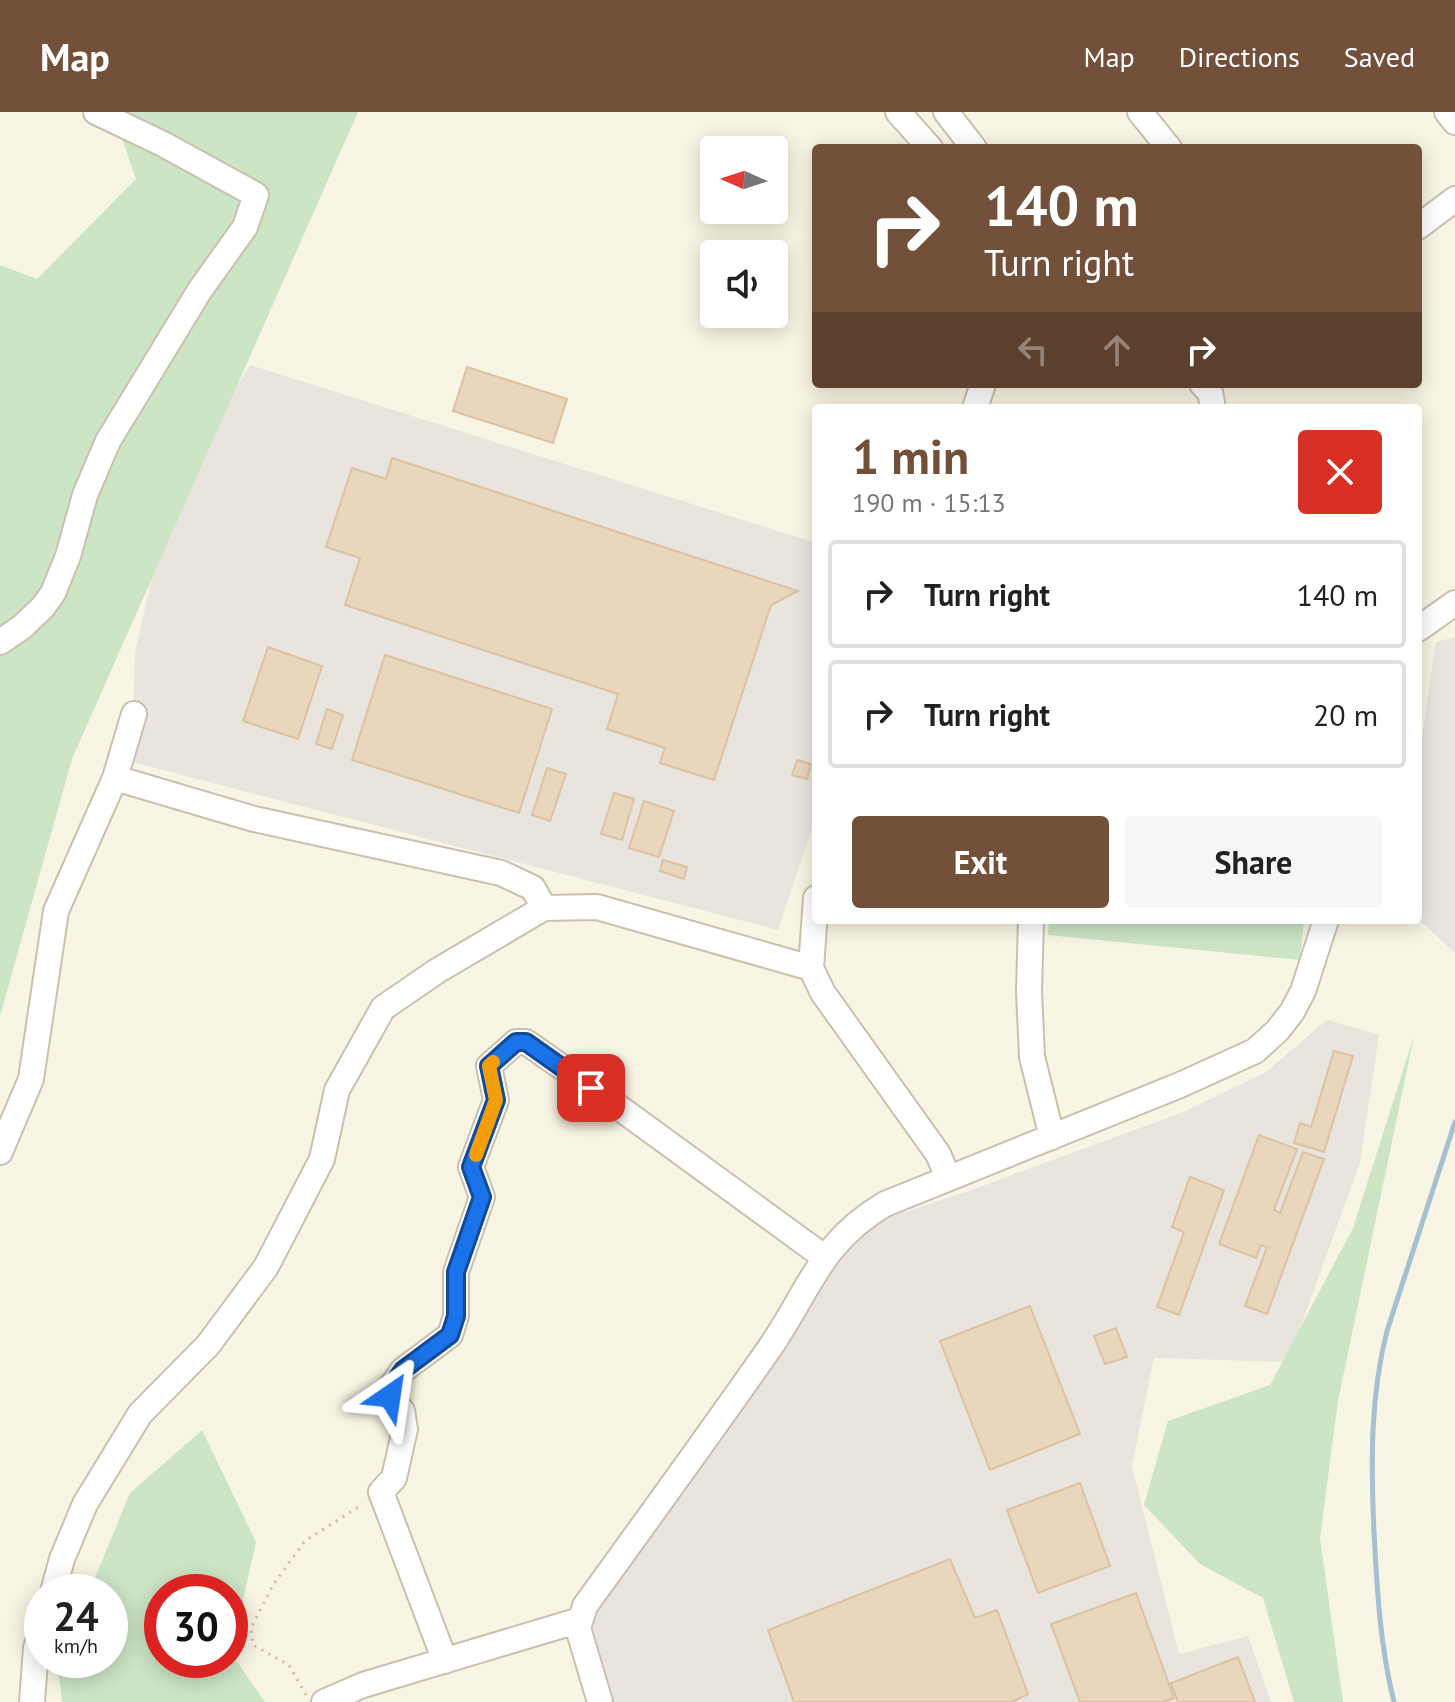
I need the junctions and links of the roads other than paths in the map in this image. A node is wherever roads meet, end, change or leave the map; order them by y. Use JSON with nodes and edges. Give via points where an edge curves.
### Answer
{"nodes":[{"id":1,"x":96,"y":112,"type":"edge"},
{"id":2,"x":898,"y":112,"type":"edge"},
{"id":3,"x":946,"y":112,"type":"edge"},
{"id":4,"x":1140,"y":112,"type":"edge"},
{"id":5,"x":1447,"y":112,"type":"edge"},
{"id":6,"x":1455,"y":122,"type":"edge"},
{"id":7,"x":926,"y":144,"type":"edge"},
{"id":8,"x":971,"y":144,"type":"edge"},
{"id":9,"x":1166,"y":144,"type":"edge"},
{"id":10,"x":1455,"y":199,"type":"edge"},
{"id":11,"x":1422,"y":224,"type":"edge"},
{"id":12,"x":1455,"y":603,"type":"edge"},
{"id":13,"x":1422,"y":626,"type":"edge"},
{"id":14,"x":0,"y":642,"type":"edge"},
{"id":15,"x":134,"y":714,"type":"dead end"},
{"id":16,"x":115,"y":778,"type":"junction"},
{"id":17,"x":544,"y":908,"type":"junction"},
{"id":18,"x":814,"y":924,"type":"edge"},
{"id":19,"x":1031,"y":924,"type":"edge"},
{"id":20,"x":1325,"y":924,"type":"edge"},
{"id":21,"x":811,"y":968,"type":"junction"},
{"id":22,"x":1052,"y":1137,"type":"junction"},
{"id":23,"x":0,"y":1152,"type":"edge"},
{"id":24,"x":948,"y":1177,"type":"junction"},
{"id":25,"x":824,"y":1257,"type":"junction"},
{"id":26,"x":58,"y":1574,"type":"edge"},
{"id":27,"x":580,"y":1620,"type":"junction"},
{"id":28,"x":445,"y":1661,"type":"junction"},
{"id":29,"x":34,"y":1678,"type":"edge"},
{"id":30,"x":32,"y":1702,"type":"edge"},
{"id":31,"x":324,"y":1702,"type":"edge"},
{"id":32,"x":600,"y":1702,"type":"edge"}],
"edges":[{"from":1,"to":14,"type":"street","via":[[256,195],[254,208],[108,441],[53,593]]},
{"from":2,"to":7,"type":"street"},
{"from":3,"to":8,"type":"street"},
{"from":4,"to":9,"type":"street"},
{"from":5,"to":6,"type":"street"},
{"from":10,"to":11,"type":"street"},
{"from":12,"to":13,"type":"street"},
{"from":15,"to":16,"type":"street"},
{"from":16,"to":17,"type":"street","via":[[254,819],[501,873],[533,888]]},
{"from":16,"to":23,"type":"street","via":[[56,911],[31,1079]]},
{"from":17,"to":21,"type":"street","via":[[597,907]]},
{"from":17,"to":26,"type":"street","via":[[383,1008],[337,1090],[322,1159],[266,1267],[208,1345],[140,1414],[85,1504]]},
{"from":18,"to":21,"type":"street"},
{"from":19,"to":22,"type":"street","via":[[1032,1057]]},
{"from":20,"to":22,"type":"street","via":[[1292,1012],[1255,1051]]},
{"from":21,"to":24,"type":"street","via":[[839,1017],[938,1154]]},
{"from":22,"to":24,"type":"street"},
{"from":24,"to":25,"type":"street","via":[[862,1218]]},
{"from":25,"to":27,"type":"street","via":[[774,1342]]},
{"from":25,"to":28,"type":"street","via":[[526,1042],[516,1042],[489,1066],[496,1100],[471,1167],[482,1197],[456,1272],[456,1316],[450,1335],[403,1370],[391,1387],[405,1429],[394,1478],[381,1492]]},
{"from":27,"to":28,"type":"street"},
{"from":27,"to":32,"type":"street"},
{"from":28,"to":31,"type":"street"},
{"from":29,"to":30,"type":"street"}]}
